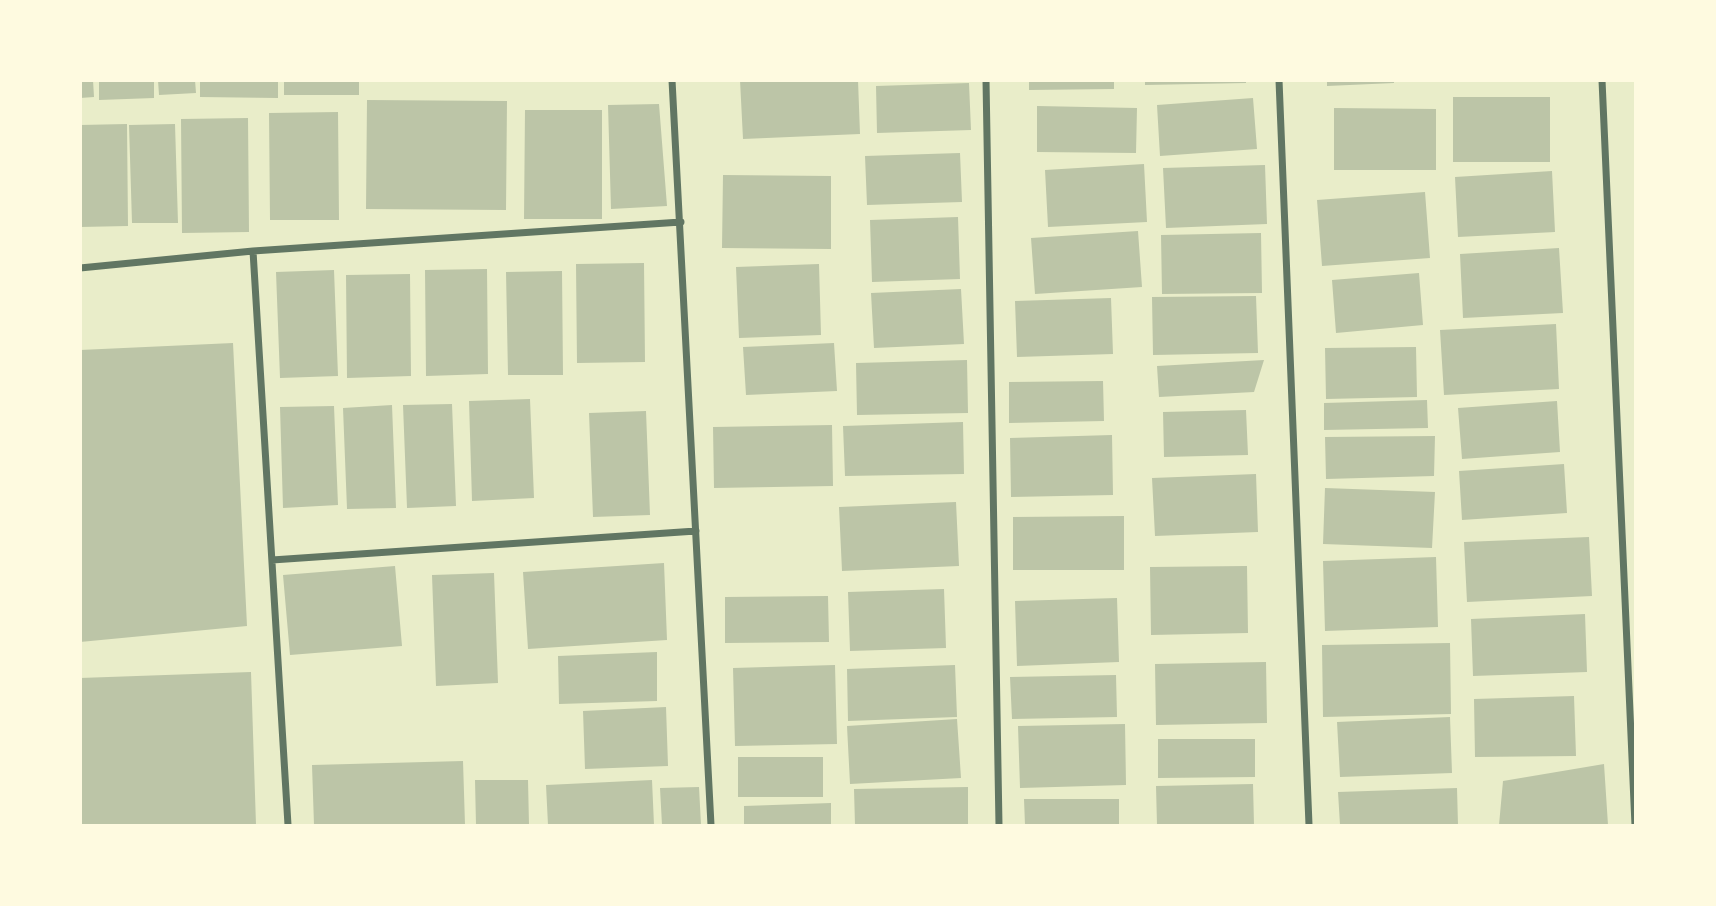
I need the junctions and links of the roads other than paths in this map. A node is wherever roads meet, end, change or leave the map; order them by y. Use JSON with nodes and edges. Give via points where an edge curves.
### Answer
{"nodes":[{"id":1,"x":672,"y":80,"type":"edge"},
{"id":2,"x":986,"y":80,"type":"edge"},
{"id":3,"x":1279,"y":80,"type":"edge"},
{"id":4,"x":1602,"y":80,"type":"edge"},
{"id":5,"x":681,"y":222,"type":"junction"},
{"id":6,"x":253,"y":251,"type":"junction"},
{"id":7,"x":80,"y":268,"type":"edge"},
{"id":8,"x":696,"y":531,"type":"junction"},
{"id":9,"x":272,"y":560,"type":"junction"},
{"id":10,"x":288,"y":825,"type":"edge"},
{"id":11,"x":711,"y":825,"type":"edge"},
{"id":12,"x":999,"y":825,"type":"edge"},
{"id":13,"x":1309,"y":825,"type":"edge"},
{"id":14,"x":1635,"y":825,"type":"edge"}],
"edges":[{"from":1,"to":5,"type":"street"},
{"from":2,"to":12,"type":"street"},
{"from":3,"to":13,"type":"street"},
{"from":4,"to":14,"type":"street"},
{"from":5,"to":6,"type":"street"},
{"from":5,"to":8,"type":"street"},
{"from":6,"to":7,"type":"street"},
{"from":6,"to":9,"type":"street"},
{"from":8,"to":9,"type":"street"},
{"from":8,"to":11,"type":"street"},
{"from":9,"to":10,"type":"street"}]}
